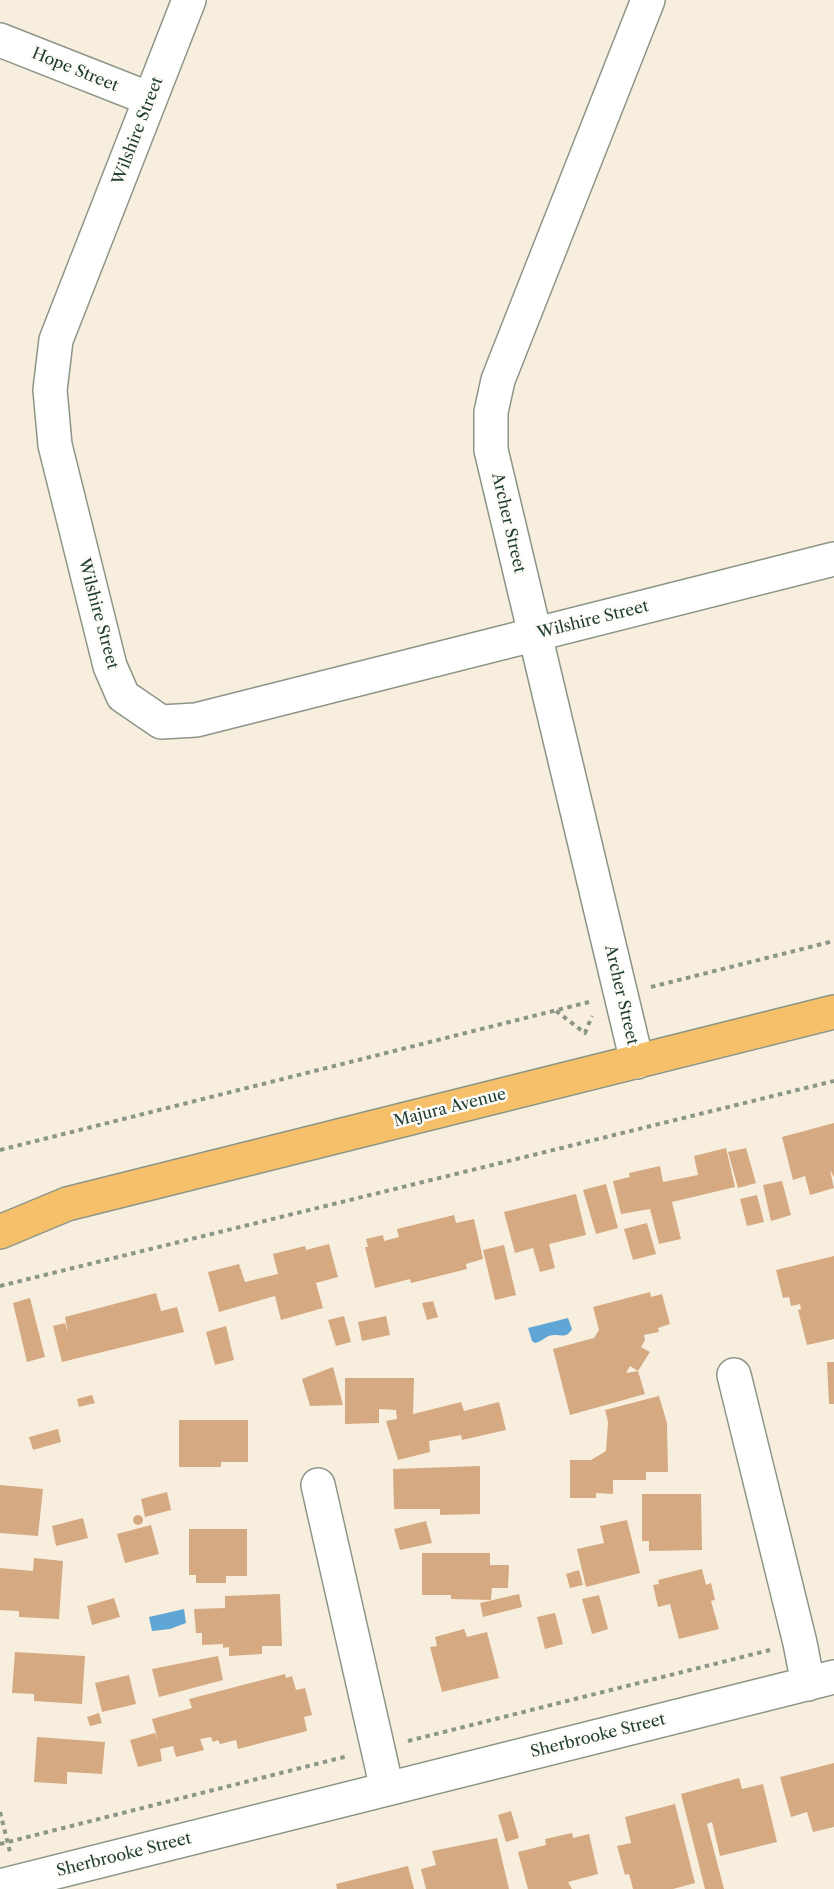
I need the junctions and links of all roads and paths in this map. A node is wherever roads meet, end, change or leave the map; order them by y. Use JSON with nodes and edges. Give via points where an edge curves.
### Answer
{"nodes":[{"id":1,"x":189,"y":0,"type":"edge"},
{"id":2,"x":648,"y":0,"type":"edge"},
{"id":3,"x":0,"y":40,"type":"edge"},
{"id":4,"x":150,"y":99,"type":"junction"},
{"id":5,"x":834,"y":559,"type":"edge"},
{"id":6,"x":535,"y":635,"type":"junction"},
{"id":7,"x":834,"y":941,"type":"edge"},
{"id":8,"x":644,"y":989,"type":"dead end"},
{"id":9,"x":555,"y":1011,"type":"junction"},
{"id":10,"x":834,"y":1012,"type":"edge"},
{"id":11,"x":637,"y":1062,"type":"junction"},
{"id":12,"x":834,"y":1081,"type":"edge"},
{"id":13,"x":0,"y":1150,"type":"edge"},
{"id":14,"x":67,"y":1204,"type":"junction"},
{"id":15,"x":0,"y":1210,"type":"edge"},
{"id":16,"x":0,"y":1232,"type":"edge"},
{"id":17,"x":0,"y":1286,"type":"edge"},
{"id":18,"x":734,"y":1375,"type":"dead end"},
{"id":19,"x":318,"y":1485,"type":"dead end"},
{"id":20,"x":800,"y":1643,"type":"junction"},
{"id":21,"x":821,"y":1681,"type":"edge"},
{"id":22,"x":379,"y":1748,"type":"junction"},
{"id":23,"x":387,"y":1789,"type":"junction"},
{"id":24,"x":0,"y":1844,"type":"edge"},
{"id":25,"x":0,"y":1886,"type":"edge"}],
"edges":[{"from":1,"to":4,"type":"street","name":"Wilshire Street"},
{"from":2,"to":6,"type":"street","name":"Archer Street","via":[[498,380],[491,412],[491,450]]},
{"from":3,"to":4,"type":"street","name":"Hope Street"},
{"from":4,"to":6,"type":"street","name":"Wilshire Street","via":[[56,340],[50,390],[55,445],[110,666],[123,696],[161,722],[196,720]]},
{"from":5,"to":6,"type":"street","name":"Wilshire Street"},
{"from":6,"to":11,"type":"street","name":"Archer Street"},
{"from":7,"to":8,"type":"path"},
{"from":9,"to":9,"type":"path","via":[[585,1033],[592,1016],[591,1002]]},
{"from":9,"to":13,"type":"path"},
{"from":10,"to":11,"type":"main road","name":"Majura Avenue"},
{"from":11,"to":14,"type":"main road","name":"Majura Avenue"},
{"from":12,"to":17,"type":"path"},
{"from":14,"to":15,"type":"main road","name":"Majura Avenue"},
{"from":14,"to":16,"type":"main road","name":"Majura Avenue"},
{"from":18,"to":20,"type":"street","name":"Sherbrooke Street"},
{"from":19,"to":22,"type":"street"},
{"from":20,"to":21,"type":"street","name":"Sherbrooke Street"},
{"from":20,"to":22,"type":"path"},
{"from":21,"to":23,"type":"street","name":"Sherbrooke Street"},
{"from":22,"to":23,"type":"street"},
{"from":22,"to":24,"type":"path"},
{"from":23,"to":25,"type":"street","name":"Sherbrooke Street"}]}
